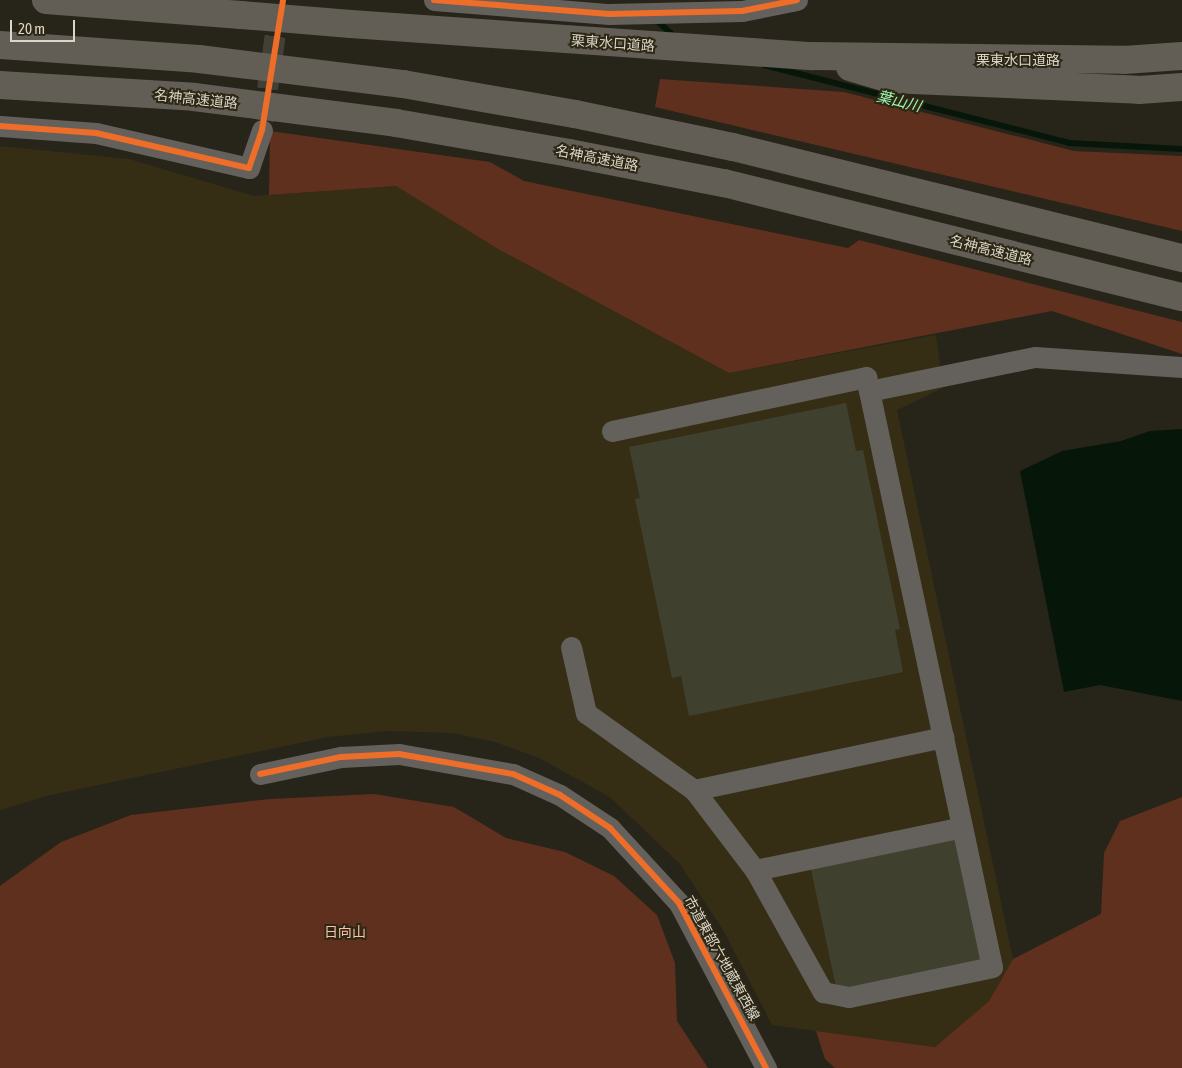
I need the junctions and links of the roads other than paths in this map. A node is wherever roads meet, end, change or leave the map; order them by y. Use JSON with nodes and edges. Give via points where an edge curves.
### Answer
{"nodes":[{"id":1,"x":46,"y":0,"type":"edge"},
{"id":2,"x":283,"y":0,"type":"edge"},
{"id":3,"x":434,"y":0,"type":"edge"},
{"id":4,"x":797,"y":0,"type":"edge"},
{"id":5,"x":735,"y":7,"type":"edge"},
{"id":6,"x":276,"y":30,"type":"tunnel mouth"},
{"id":7,"x":0,"y":45,"type":"edge"},
{"id":8,"x":1182,"y":56,"type":"edge"},
{"id":9,"x":926,"y":70,"type":"junction"},
{"id":10,"x":0,"y":85,"type":"edge"},
{"id":11,"x":1182,"y":87,"type":"edge"},
{"id":12,"x":0,"y":126,"type":"edge"},
{"id":13,"x":262,"y":130,"type":"tunnel mouth"},
{"id":14,"x":1182,"y":258,"type":"edge"},
{"id":15,"x":1182,"y":297,"type":"edge"},
{"id":16,"x":1182,"y":367,"type":"edge"},
{"id":17,"x":869,"y":391,"type":"junction"},
{"id":18,"x":612,"y":431,"type":"dead end"},
{"id":19,"x":571,"y":647,"type":"dead end"},
{"id":20,"x":942,"y":737,"type":"junction"},
{"id":21,"x":260,"y":774,"type":"dead end"},
{"id":22,"x":694,"y":790,"type":"junction"},
{"id":23,"x":962,"y":827,"type":"junction"},
{"id":24,"x":755,"y":870,"type":"junction"},
{"id":25,"x":766,"y":1068,"type":"edge"}],
"edges":[{"from":1,"to":9,"type":"highway","name":"栗東水口道路","bridge":true,"via":[[812,56]]},
{"from":2,"to":6,"type":"street"},
{"from":3,"to":5,"type":"street","via":[[609,14]]},
{"from":4,"to":5,"type":"street"},
{"from":7,"to":14,"type":"highway","via":[[208,60],[403,84],[575,114],[733,147]]},
{"from":8,"to":9,"type":"highway","name":"栗東水口道路"},
{"from":9,"to":11,"type":"highway","via":[[1139,90]]},
{"from":10,"to":15,"type":"highway","name":"名神高速道路","via":[[194,97],[396,123],[569,153],[724,183]]},
{"from":12,"to":13,"type":"street","via":[[96,133],[249,168]]},
{"from":16,"to":17,"type":"street","via":[[1035,357]]},
{"from":17,"to":18,"type":"street","via":[[866,377]]},
{"from":17,"to":20,"type":"street"},
{"from":19,"to":22,"type":"street","via":[[586,713]]},
{"from":20,"to":22,"type":"street"},
{"from":20,"to":23,"type":"street"},
{"from":21,"to":25,"type":"street","name":"市道東部六地蔵東西線","via":[[341,757],[399,754],[513,774],[560,795],[610,828],[679,903]]},
{"from":22,"to":24,"type":"street"},
{"from":23,"to":24,"type":"street"},
{"from":23,"to":24,"type":"street","via":[[992,967],[849,997],[823,992]]}]}
